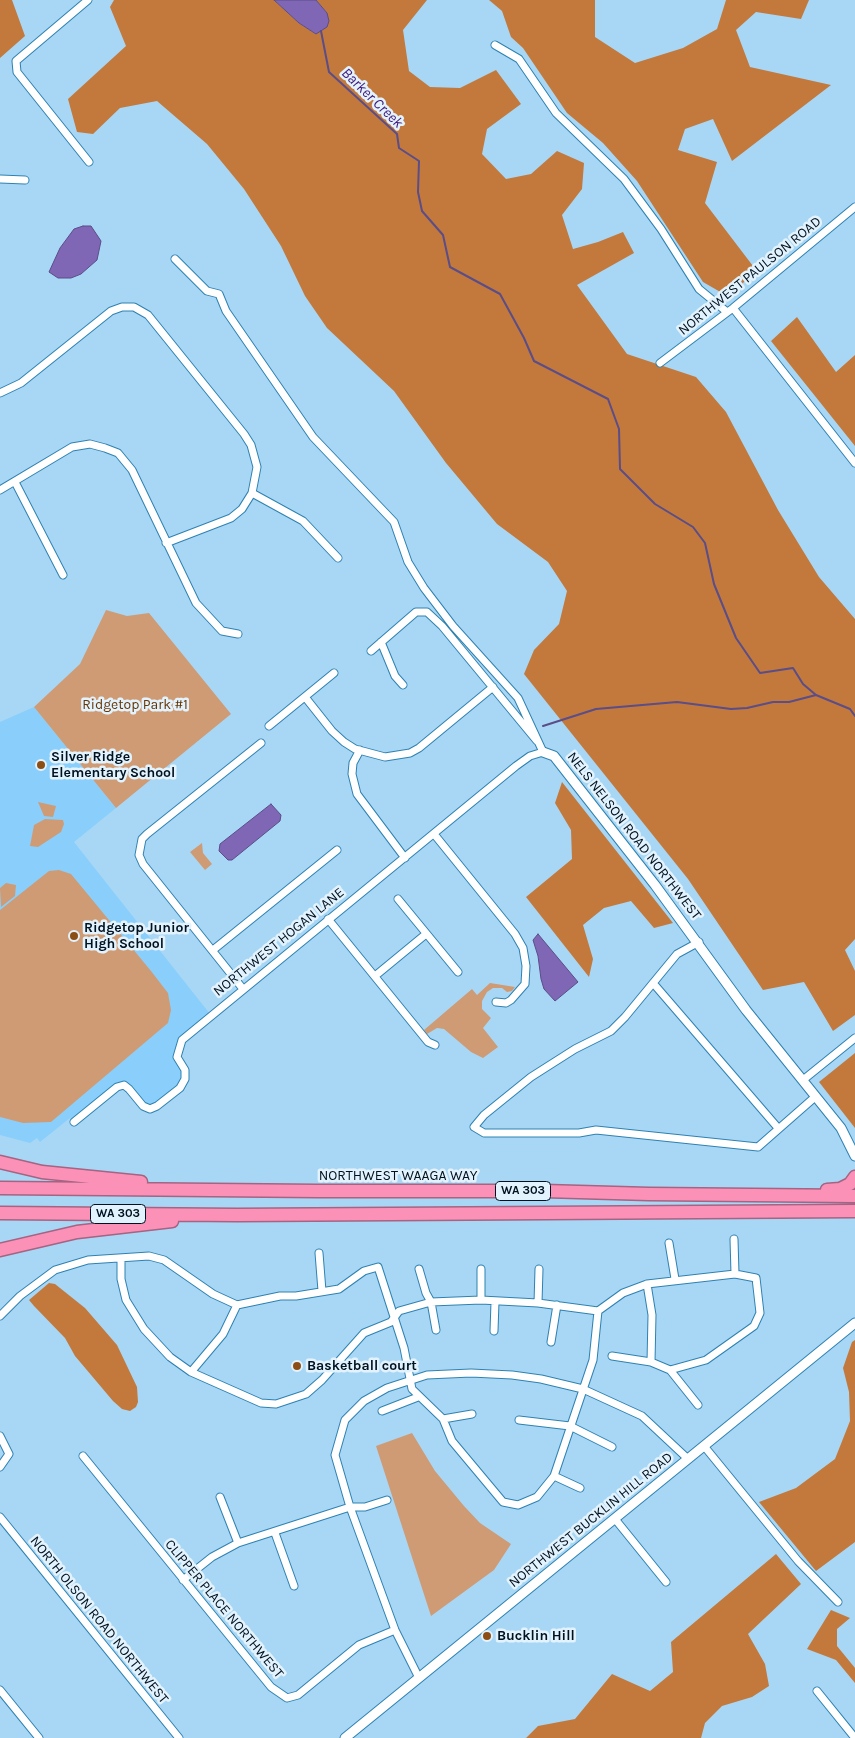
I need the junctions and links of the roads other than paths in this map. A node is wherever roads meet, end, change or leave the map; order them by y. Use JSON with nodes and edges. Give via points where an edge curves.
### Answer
{"nodes":[{"id":1,"x":88,"y":0,"type":"edge"},
{"id":2,"x":495,"y":45,"type":"dead end"},
{"id":3,"x":89,"y":162,"type":"dead end"},
{"id":4,"x":0,"y":179,"type":"edge"},
{"id":5,"x":25,"y":180,"type":"dead end"},
{"id":6,"x":855,"y":207,"type":"edge"},
{"id":7,"x":175,"y":259,"type":"dead end"},
{"id":8,"x":730,"y":310,"type":"junction"},
{"id":9,"x":660,"y":363,"type":"dead end"},
{"id":10,"x":0,"y":393,"type":"edge"},
{"id":11,"x":855,"y":463,"type":"edge"},
{"id":12,"x":15,"y":482,"type":"junction"},
{"id":13,"x":0,"y":490,"type":"edge"},
{"id":14,"x":252,"y":492,"type":"junction"},
{"id":15,"x":166,"y":543,"type":"junction"},
{"id":16,"x":338,"y":558,"type":"dead end"},
{"id":17,"x":63,"y":574,"type":"dead end"},
{"id":18,"x":238,"y":634,"type":"dead end"},
{"id":19,"x":381,"y":642,"type":"junction"},
{"id":20,"x":371,"y":651,"type":"dead end"},
{"id":21,"x":334,"y":673,"type":"dead end"},
{"id":22,"x":403,"y":684,"type":"dead end"},
{"id":23,"x":493,"y":687,"type":"junction"},
{"id":24,"x":305,"y":697,"type":"junction"},
{"id":25,"x":269,"y":726,"type":"dead end"},
{"id":26,"x":261,"y":743,"type":"dead end"},
{"id":27,"x":360,"y":750,"type":"junction"},
{"id":28,"x":542,"y":750,"type":"junction"},
{"id":29,"x":434,"y":834,"type":"junction"},
{"id":30,"x":337,"y":850,"type":"dead end"},
{"id":31,"x":405,"y":858,"type":"junction"},
{"id":32,"x":398,"y":899,"type":"dead end"},
{"id":33,"x":328,"y":919,"type":"junction"},
{"id":34,"x":426,"y":934,"type":"junction"},
{"id":35,"x":699,"y":942,"type":"junction"},
{"id":36,"x":212,"y":950,"type":"junction"},
{"id":37,"x":458,"y":972,"type":"dead end"},
{"id":38,"x":375,"y":976,"type":"junction"},
{"id":39,"x":653,"y":983,"type":"junction"},
{"id":40,"x":243,"y":988,"type":"junction"},
{"id":41,"x":496,"y":1002,"type":"dead end"},
{"id":42,"x":855,"y":1038,"type":"edge"},
{"id":43,"x":435,"y":1045,"type":"dead end"},
{"id":44,"x":803,"y":1080,"type":"junction"},
{"id":45,"x":815,"y":1097,"type":"junction"},
{"id":46,"x":74,"y":1122,"type":"dead end"},
{"id":47,"x":778,"y":1128,"type":"junction"},
{"id":48,"x":855,"y":1156,"type":"edge"},
{"id":49,"x":0,"y":1162,"type":"edge"},
{"id":50,"x":855,"y":1177,"type":"edge"},
{"id":51,"x":0,"y":1188,"type":"edge"},
{"id":52,"x":191,"y":1189,"type":"junction"},
{"id":53,"x":787,"y":1194,"type":"junction"},
{"id":54,"x":855,"y":1196,"type":"edge"},
{"id":55,"x":855,"y":1211,"type":"edge"},
{"id":56,"x":0,"y":1213,"type":"edge"},
{"id":57,"x":237,"y":1215,"type":"junction"},
{"id":58,"x":734,"y":1239,"type":"dead end"},
{"id":59,"x":669,"y":1243,"type":"dead end"},
{"id":60,"x":0,"y":1250,"type":"edge"},
{"id":61,"x":319,"y":1253,"type":"dead end"},
{"id":62,"x":121,"y":1258,"type":"junction"},
{"id":63,"x":419,"y":1269,"type":"dead end"},
{"id":64,"x":480,"y":1269,"type":"dead end"},
{"id":65,"x":539,"y":1269,"type":"dead end"},
{"id":66,"x":736,"y":1274,"type":"junction"},
{"id":67,"x":675,"y":1280,"type":"junction"},
{"id":68,"x":647,"y":1284,"type":"junction"},
{"id":69,"x":322,"y":1291,"type":"junction"},
{"id":70,"x":481,"y":1300,"type":"junction"},
{"id":71,"x":431,"y":1302,"type":"junction"},
{"id":72,"x":495,"y":1302,"type":"junction"},
{"id":73,"x":538,"y":1302,"type":"junction"},
{"id":74,"x":237,"y":1305,"type":"junction"},
{"id":75,"x":556,"y":1306,"type":"junction"},
{"id":76,"x":598,"y":1311,"type":"junction"},
{"id":77,"x":0,"y":1316,"type":"edge"},
{"id":78,"x":394,"y":1317,"type":"junction"},
{"id":79,"x":855,"y":1323,"type":"edge"},
{"id":80,"x":436,"y":1330,"type":"dead end"},
{"id":81,"x":494,"y":1331,"type":"dead end"},
{"id":82,"x":552,"y":1342,"type":"dead end"},
{"id":83,"x":612,"y":1356,"type":"dead end"},
{"id":84,"x":651,"y":1362,"type":"junction"},
{"id":85,"x":670,"y":1370,"type":"junction"},
{"id":86,"x":191,"y":1372,"type":"junction"},
{"id":87,"x":410,"y":1380,"type":"junction"},
{"id":88,"x":583,"y":1389,"type":"junction"},
{"id":89,"x":418,"y":1397,"type":"junction"},
{"id":90,"x":698,"y":1405,"type":"dead end"},
{"id":91,"x":382,"y":1411,"type":"dead end"},
{"id":92,"x":472,"y":1414,"type":"dead end"},
{"id":93,"x":444,"y":1419,"type":"junction"},
{"id":94,"x":519,"y":1420,"type":"dead end"},
{"id":95,"x":570,"y":1426,"type":"junction"},
{"id":96,"x":0,"y":1436,"type":"edge"},
{"id":97,"x":704,"y":1446,"type":"junction"},
{"id":98,"x":612,"y":1447,"type":"dead end"},
{"id":99,"x":83,"y":1456,"type":"dead end"},
{"id":100,"x":688,"y":1459,"type":"junction"},
{"id":101,"x":0,"y":1467,"type":"edge"},
{"id":102,"x":554,"y":1476,"type":"junction"},
{"id":103,"x":580,"y":1488,"type":"dead end"},
{"id":104,"x":220,"y":1497,"type":"dead end"},
{"id":105,"x":387,"y":1500,"type":"dead end"},
{"id":106,"x":350,"y":1507,"type":"junction"},
{"id":107,"x":0,"y":1517,"type":"edge"},
{"id":108,"x":615,"y":1519,"type":"junction"},
{"id":109,"x":275,"y":1533,"type":"junction"},
{"id":110,"x":238,"y":1543,"type":"junction"},
{"id":111,"x":183,"y":1580,"type":"junction"},
{"id":112,"x":666,"y":1582,"type":"dead end"},
{"id":113,"x":294,"y":1586,"type":"dead end"},
{"id":114,"x":838,"y":1602,"type":"dead end"},
{"id":115,"x":395,"y":1630,"type":"junction"},
{"id":116,"x":419,"y":1678,"type":"junction"},
{"id":117,"x":0,"y":1690,"type":"edge"},
{"id":118,"x":817,"y":1691,"type":"dead end"},
{"id":119,"x":39,"y":1738,"type":"edge"},
{"id":120,"x":180,"y":1738,"type":"edge"},
{"id":121,"x":345,"y":1738,"type":"edge"},
{"id":122,"x":855,"y":1738,"type":"edge"}],
"edges":[{"from":1,"to":3,"type":"street","via":[[16,61],[17,72]]},
{"from":2,"to":8,"type":"street","via":[[519,59],[556,113],[624,179],[699,289]]},
{"from":4,"to":5,"type":"street"},
{"from":6,"to":8,"type":"street","name":"NORTHWEST PAULSON ROAD"},
{"from":7,"to":28,"type":"street","name":"NELS NELSON ROAD NORTHWEST","via":[[207,291],[219,294],[226,311],[313,437],[394,522],[408,562],[424,588],[453,626],[518,698]]},
{"from":8,"to":9,"type":"street","name":"NORTHWEST PAULSON ROAD"},
{"from":8,"to":11,"type":"street"},
{"from":10,"to":14,"type":"street","via":[[21,383],[111,311],[134,307],[148,315],[251,445],[257,467]]},
{"from":12,"to":13,"type":"street"},
{"from":12,"to":15,"type":"street","via":[[72,447],[90,444],[106,448],[118,453],[132,470]]},
{"from":12,"to":17,"type":"street"},
{"from":14,"to":15,"type":"street","via":[[242,509],[231,518]]},
{"from":14,"to":16,"type":"street","via":[[303,521]]},
{"from":15,"to":18,"type":"street","via":[[187,588],[203,612],[222,631]]},
{"from":19,"to":20,"type":"street"},
{"from":19,"to":22,"type":"street","via":[[395,676]]},
{"from":19,"to":23,"type":"street","via":[[416,612],[427,612]]},
{"from":21,"to":24,"type":"street"},
{"from":23,"to":27,"type":"street","via":[[410,753],[385,757]]},
{"from":23,"to":28,"type":"street"},
{"from":24,"to":25,"type":"street"},
{"from":24,"to":27,"type":"street","via":[[332,731],[349,746]]},
{"from":26,"to":36,"type":"street","via":[[147,834],[140,847],[139,856],[143,864]]},
{"from":27,"to":31,"type":"street","via":[[353,763],[352,774],[357,794]]},
{"from":28,"to":29,"type":"street","name":"NORTHWEST HOGAN LANE","via":[[530,756]]},
{"from":28,"to":35,"type":"main road","name":"NELS NELSON ROAD NORTHWEST","via":[[554,756]]},
{"from":29,"to":31,"type":"street","name":"NORTHWEST HOGAN LANE"},
{"from":29,"to":41,"type":"street","via":[[523,948],[525,984],[511,1000]]},
{"from":30,"to":36,"type":"street"},
{"from":31,"to":33,"type":"street","name":"NORTHWEST HOGAN LANE"},
{"from":32,"to":34,"type":"street"},
{"from":33,"to":38,"type":"street"},
{"from":33,"to":40,"type":"street","name":"NORTHWEST HOGAN LANE"},
{"from":34,"to":37,"type":"street"},
{"from":34,"to":38,"type":"street"},
{"from":35,"to":39,"type":"street","via":[[677,954]]},
{"from":35,"to":44,"type":"main road","name":"NELS NELSON ROAD NORTHWEST","via":[[746,1010]]},
{"from":36,"to":40,"type":"street"},
{"from":38,"to":43,"type":"street","via":[[428,1042]]},
{"from":39,"to":47,"type":"street"},
{"from":39,"to":47,"type":"street","via":[[611,1031],[531,1077],[474,1127],[484,1133],[579,1133],[596,1130],[758,1147]]},
{"from":40,"to":46,"type":"street","name":"NORTHWEST HOGAN LANE","via":[[182,1040],[177,1057],[185,1070],[185,1079],[180,1088],[150,1109],[143,1106],[124,1085],[117,1087]]},
{"from":42,"to":44,"type":"street"},
{"from":44,"to":45,"type":"main road","name":"NELS NELSON ROAD NORTHWEST"},
{"from":45,"to":47,"type":"street"},
{"from":45,"to":48,"type":"main road","name":"NELS NELSON ROAD NORTHWEST","via":[[841,1128]]},
{"from":49,"to":52,"type":"highway","via":[[42,1172]]},
{"from":50,"to":53,"type":"highway","via":[[840,1189]]},
{"from":51,"to":52,"type":"highway","name":"NORTHWEST WAAGA WAY","number":"WA 303"},
{"from":52,"to":53,"type":"highway","name":"NORTHWEST WAAGA WAY","number":"WA 303"},
{"from":53,"to":54,"type":"highway","name":"NORTHWEST WAAGA WAY","number":"WA 303"},
{"from":55,"to":57,"type":"highway","number":"WA 303"},
{"from":56,"to":57,"type":"highway","number":"WA 303"},
{"from":57,"to":60,"type":"highway","via":[[95,1229]]},
{"from":58,"to":66,"type":"street"},
{"from":59,"to":67,"type":"street"},
{"from":61,"to":69,"type":"street"},
{"from":62,"to":74,"type":"street","via":[[149,1256],[164,1260],[213,1294]]},
{"from":62,"to":77,"type":"street","via":[[88,1260],[55,1270],[20,1296]]},
{"from":62,"to":86,"type":"street","via":[[126,1300],[137,1318],[170,1357]]},
{"from":63,"to":71,"type":"street"},
{"from":64,"to":70,"type":"street"},
{"from":65,"to":73,"type":"street"},
{"from":66,"to":67,"type":"street"},
{"from":66,"to":85,"type":"street","via":[[756,1278],[760,1312],[754,1326],[706,1360]]},
{"from":67,"to":68,"type":"street"},
{"from":68,"to":76,"type":"street","via":[[623,1293]]},
{"from":68,"to":84,"type":"street","via":[[652,1315]]},
{"from":69,"to":74,"type":"street"},
{"from":69,"to":78,"type":"street","via":[[338,1290],[364,1271],[378,1268]]},
{"from":70,"to":71,"type":"street"},
{"from":70,"to":72,"type":"street"},
{"from":71,"to":78,"type":"street","via":[[399,1311]]},
{"from":71,"to":80,"type":"street"},
{"from":72,"to":73,"type":"street"},
{"from":72,"to":81,"type":"street"},
{"from":73,"to":75,"type":"street"},
{"from":74,"to":86,"type":"street","via":[[224,1334]]},
{"from":75,"to":76,"type":"street"},
{"from":75,"to":82,"type":"street"},
{"from":76,"to":88,"type":"street","via":[[593,1360]]},
{"from":78,"to":86,"type":"street","via":[[391,1322],[364,1333],[306,1394],[284,1401],[261,1403]]},
{"from":78,"to":87,"type":"street"},
{"from":79,"to":97,"type":"main road","name":"NORTHWEST BUCKLIN HILL ROAD"},
{"from":83,"to":84,"type":"street"},
{"from":84,"to":85,"type":"street"},
{"from":85,"to":90,"type":"street"},
{"from":87,"to":88,"type":"street","via":[[427,1375],[512,1374]]},
{"from":87,"to":89,"type":"street"},
{"from":87,"to":106,"type":"street","via":[[364,1401],[345,1420],[335,1455]]},
{"from":88,"to":95,"type":"street"},
{"from":88,"to":100,"type":"street","via":[[642,1416]]},
{"from":89,"to":91,"type":"street"},
{"from":89,"to":93,"type":"street"},
{"from":92,"to":93,"type":"street"},
{"from":93,"to":102,"type":"street","via":[[452,1441],[502,1502],[528,1503]]},
{"from":94,"to":95,"type":"street"},
{"from":95,"to":98,"type":"street"},
{"from":95,"to":102,"type":"street"},
{"from":96,"to":101,"type":"street","via":[[9,1454]]},
{"from":97,"to":100,"type":"main road","name":"NORTHWEST BUCKLIN HILL ROAD"},
{"from":97,"to":114,"type":"street","via":[[798,1562]]},
{"from":99,"to":111,"type":"street","name":"CLIPPER PLACE NORTHWEST"},
{"from":100,"to":108,"type":"main road","name":"NORTHWEST BUCKLIN HILL ROAD"},
{"from":102,"to":103,"type":"street"},
{"from":104,"to":110,"type":"street"},
{"from":105,"to":106,"type":"street","via":[[365,1507]]},
{"from":106,"to":109,"type":"street"},
{"from":106,"to":115,"type":"street"},
{"from":107,"to":120,"type":"street","name":"NORTH OLSON ROAD NORTHWEST"},
{"from":108,"to":112,"type":"street"},
{"from":108,"to":116,"type":"main road","name":"NORTHWEST BUCKLIN HILL ROAD"},
{"from":109,"to":110,"type":"street"},
{"from":109,"to":113,"type":"street"},
{"from":110,"to":111,"type":"street","via":[[212,1557]]},
{"from":111,"to":115,"type":"street","name":"CLIPPER PLACE NORTHWEST","via":[[271,1687],[286,1698],[298,1695],[359,1645]]},
{"from":115,"to":116,"type":"street"},
{"from":116,"to":121,"type":"main road","name":"NORTHWEST BUCKLIN HILL ROAD"},
{"from":117,"to":119,"type":"street"},
{"from":118,"to":122,"type":"street"}]}
